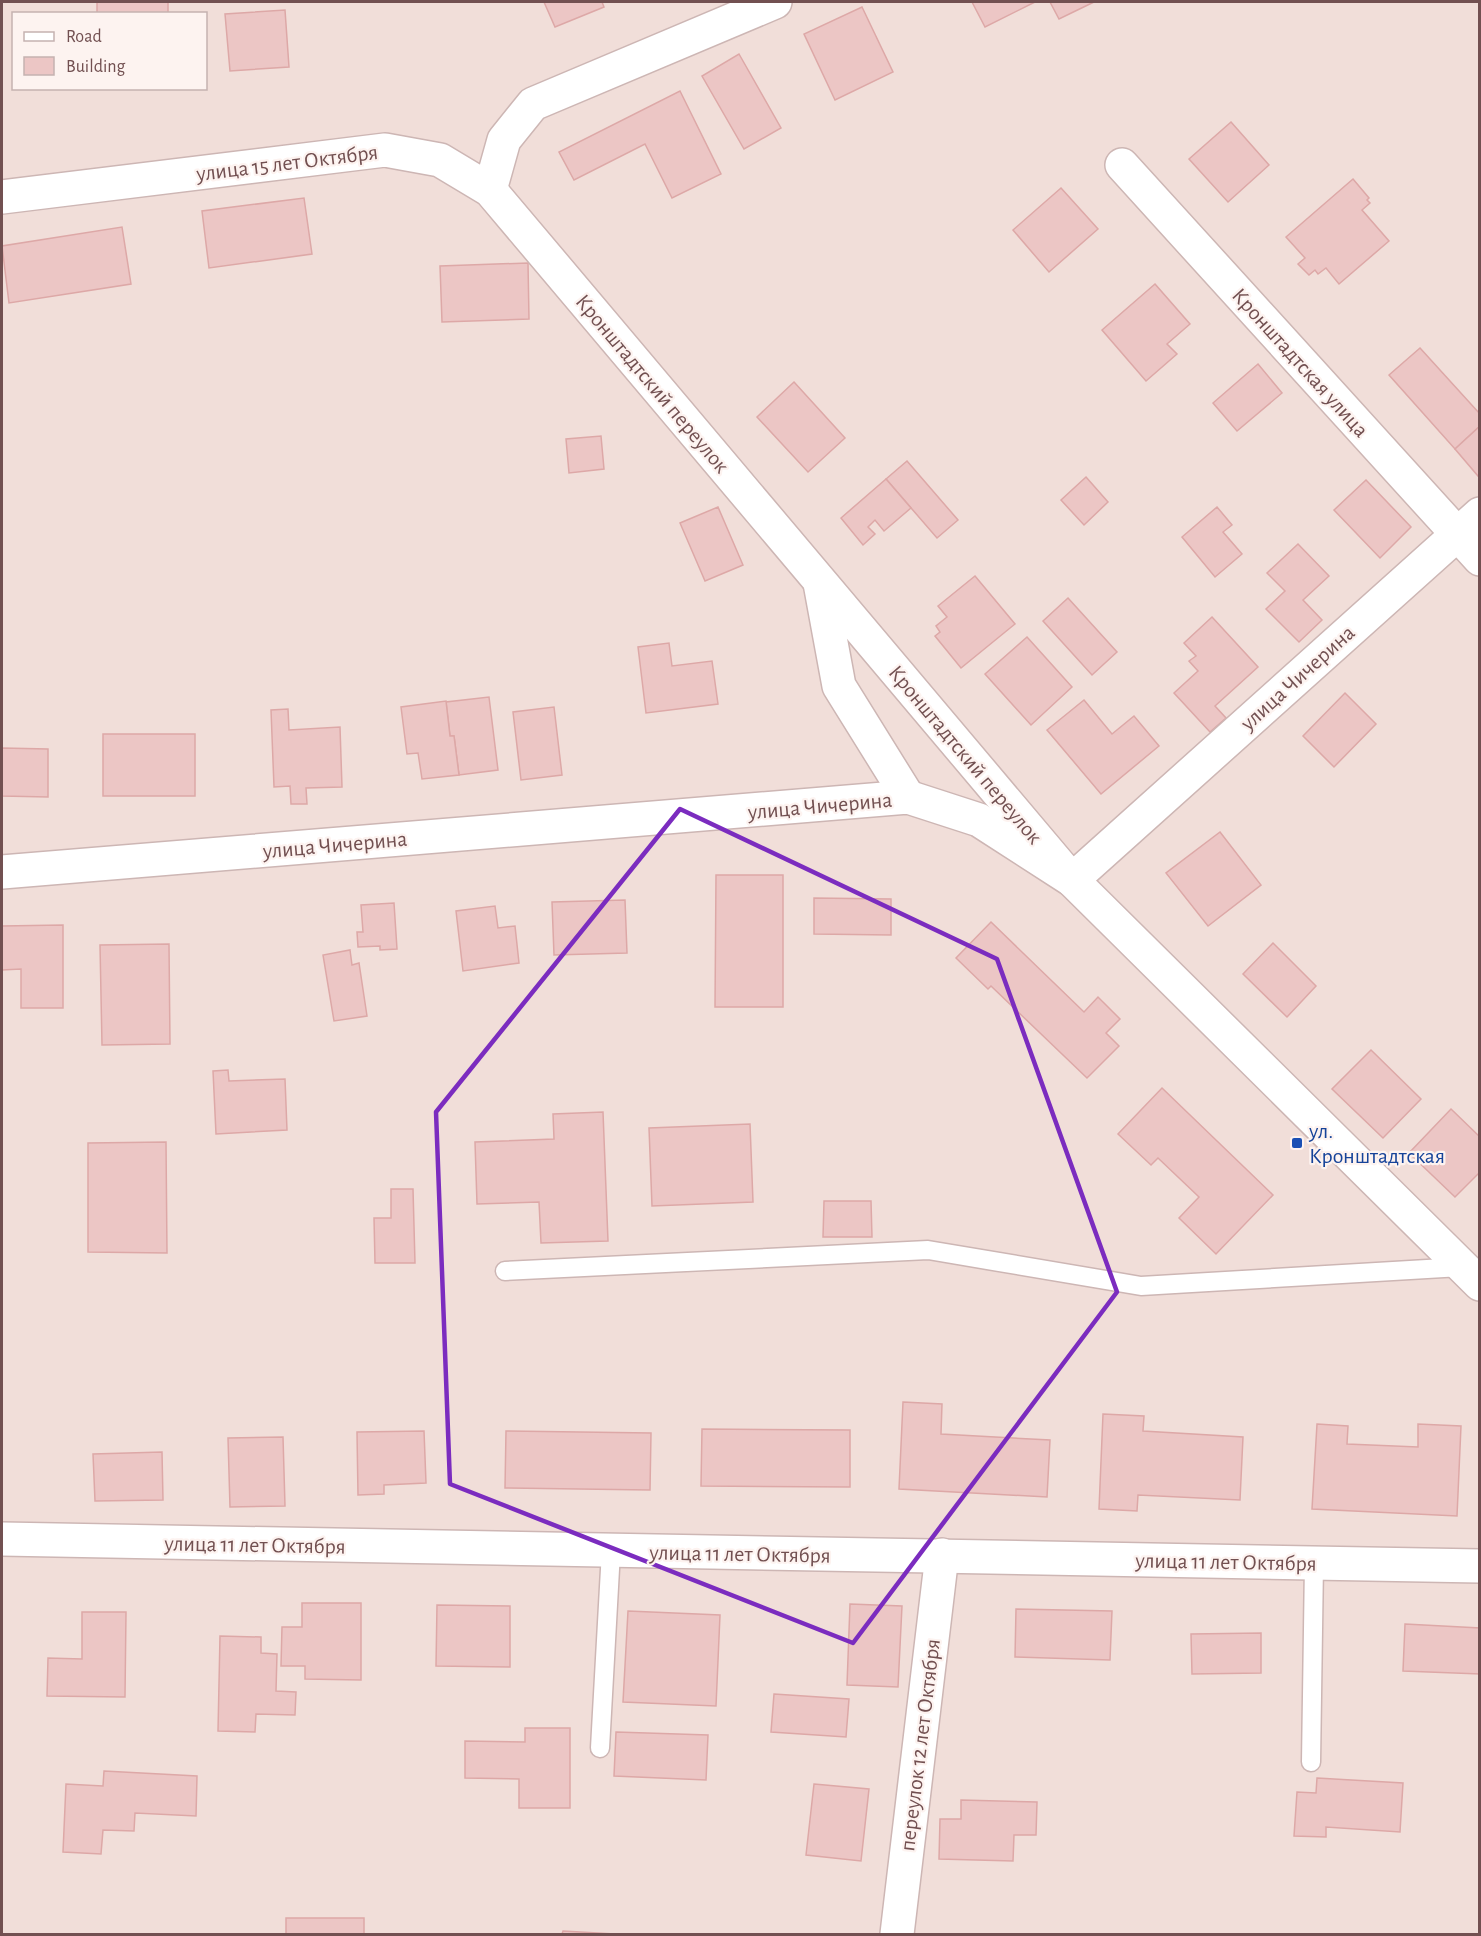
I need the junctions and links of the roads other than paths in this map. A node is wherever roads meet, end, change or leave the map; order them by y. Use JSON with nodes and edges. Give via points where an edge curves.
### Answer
{"nodes":[{"id":1,"x":775,"y":2,"type":"edge"},
{"id":2,"x":1122,"y":165,"type":"dead end"},
{"id":3,"x":490,"y":190,"type":"junction"},
{"id":4,"x":2,"y":197,"type":"edge"},
{"id":5,"x":1468,"y":524,"type":"edge"},
{"id":6,"x":1479,"y":559,"type":"edge"},
{"id":7,"x":820,"y":581,"type":"junction"},
{"id":8,"x":908,"y":797,"type":"junction"},
{"id":9,"x":2,"y":872,"type":"edge"},
{"id":10,"x":1072,"y":880,"type":"junction"},
{"id":11,"x":505,"y":1271,"type":"dead end"},
{"id":12,"x":1470,"y":1276,"type":"edge"},
{"id":13,"x":2,"y":1539,"type":"edge"},
{"id":14,"x":611,"y":1551,"type":"junction"},
{"id":15,"x":942,"y":1555,"type":"junction"},
{"id":16,"x":1314,"y":1563,"type":"junction"},
{"id":17,"x":1479,"y":1566,"type":"edge"},
{"id":18,"x":600,"y":1748,"type":"dead end"},
{"id":19,"x":1311,"y":1762,"type":"dead end"},
{"id":20,"x":897,"y":1935,"type":"edge"}],
"edges":[{"from":1,"to":3,"type":"street","via":[[533,104],[504,141]]},
{"from":2,"to":5,"type":"street","name":"Кронштадтская улица"},
{"from":3,"to":4,"type":"street","name":"улица 15 лет Октября","via":[[440,160],[385,150]]},
{"from":3,"to":7,"type":"street","name":"Кронштадтский переулок"},
{"from":5,"to":6,"type":"street","name":"Кронштадтская улица"},
{"from":5,"to":10,"type":"street","name":"улица Чичерина"},
{"from":7,"to":8,"type":"street","via":[[839,686]]},
{"from":7,"to":10,"type":"street","name":"Кронштадтский переулок"},
{"from":8,"to":9,"type":"street","name":"улица Чичерина"},
{"from":8,"to":10,"type":"street","name":"улица Чичерина","via":[[979,820]]},
{"from":10,"to":12,"type":"street","name":"Кронштадтский переулок"},
{"from":11,"to":12,"type":"lane","via":[[928,1250],[1141,1286]]},
{"from":13,"to":14,"type":"street","name":"улица 11 лет Октября"},
{"from":14,"to":15,"type":"street","name":"улица 11 лет Октября"},
{"from":14,"to":18,"type":"lane"},
{"from":15,"to":16,"type":"street","name":"улица 11 лет Октября"},
{"from":15,"to":20,"type":"street","name":"переулок 12 лет Октября"},
{"from":16,"to":17,"type":"street","name":"улица 11 лет Октября"},
{"from":16,"to":19,"type":"lane"}]}
